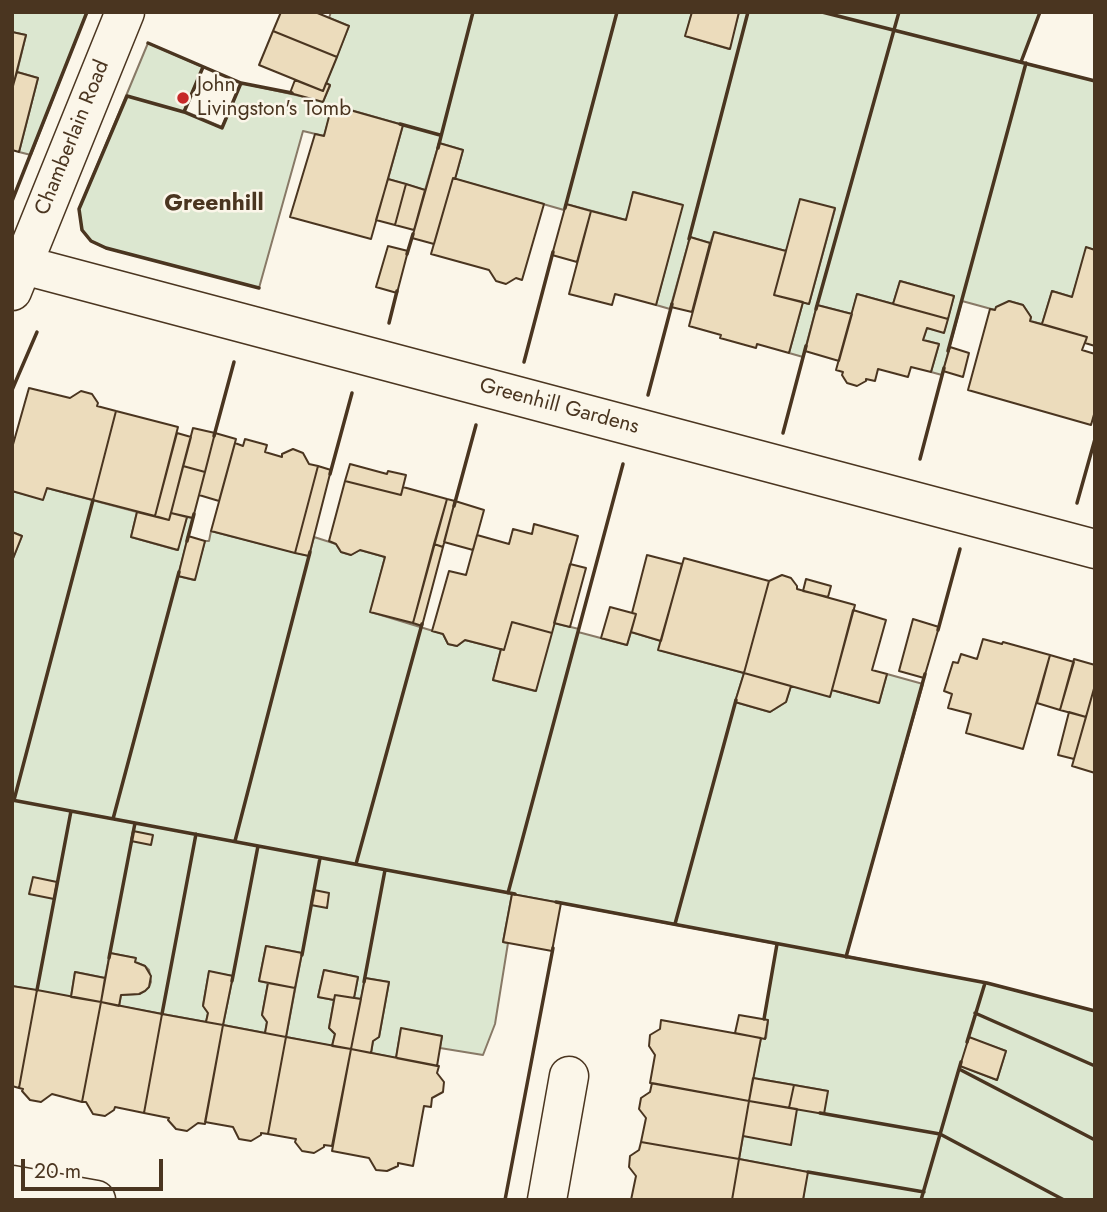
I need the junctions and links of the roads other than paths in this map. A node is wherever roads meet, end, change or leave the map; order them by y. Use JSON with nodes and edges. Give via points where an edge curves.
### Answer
{"nodes":[{"id":1,"x":125,"y":12,"type":"edge"},
{"id":2,"x":16,"y":273,"type":"edge"},
{"id":3,"x":1095,"y":549,"type":"edge"},
{"id":4,"x":569,"y":1076,"type":"dead end"},
{"id":5,"x":12,"y":1185,"type":"edge"},
{"id":6,"x":96,"y":1200,"type":"edge"},
{"id":7,"x":547,"y":1200,"type":"edge"}],
"edges":[{"from":1,"to":2,"type":"street","name":"Chamberlain Road"},
{"from":2,"to":3,"type":"street","name":"Greenhill Gardens"},
{"from":4,"to":7,"type":"street"},
{"from":5,"to":6,"type":"street"}]}
